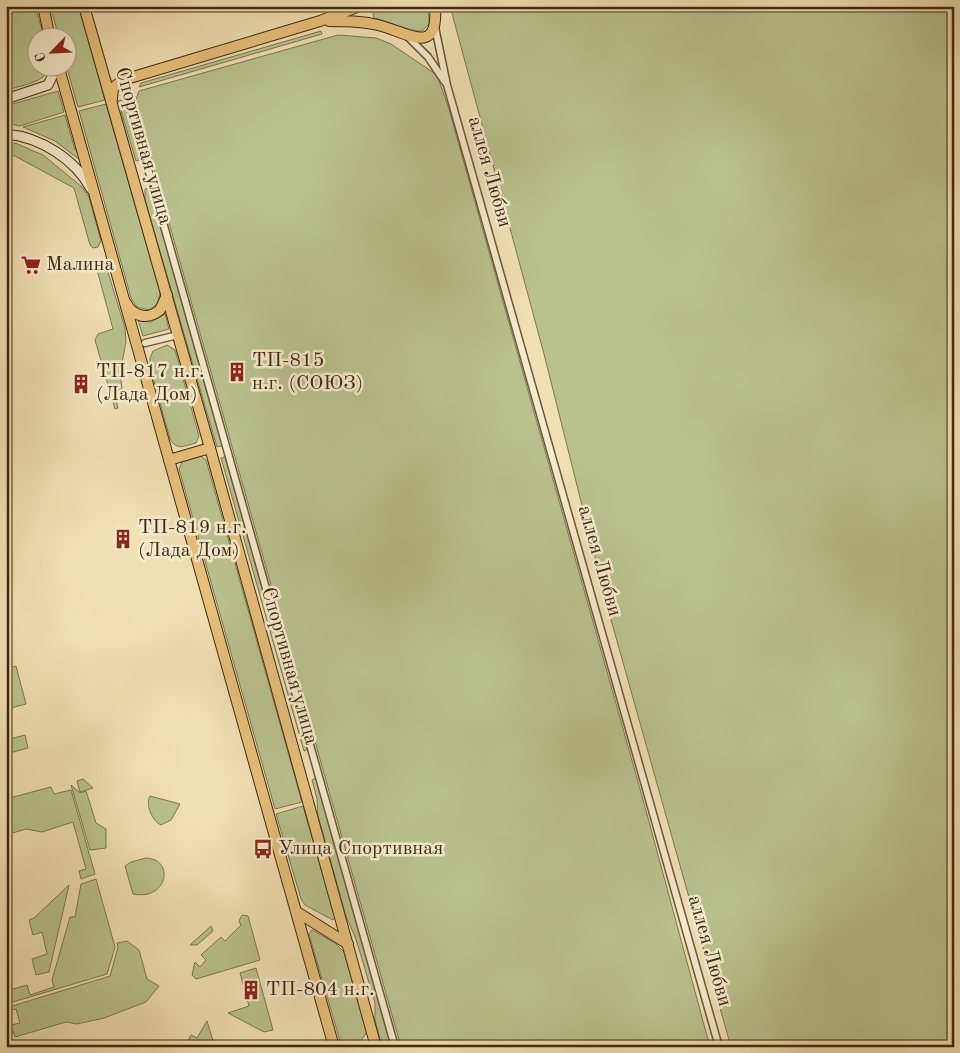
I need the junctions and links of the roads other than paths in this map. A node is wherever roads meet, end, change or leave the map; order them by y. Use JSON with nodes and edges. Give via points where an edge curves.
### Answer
{"nodes":[{"id":1,"x":84,"y":6,"type":"edge"},
{"id":2,"x":360,"y":6,"type":"edge"},
{"id":3,"x":367,"y":6,"type":"edge"},
{"id":4,"x":435,"y":6,"type":"edge"},
{"id":5,"x":42,"y":7,"type":"edge"},
{"id":6,"x":320,"y":21,"type":"junction"},
{"id":7,"x":371,"y":23,"type":"junction"},
{"id":8,"x":435,"y":27,"type":"junction"},
{"id":9,"x":47,"y":28,"type":"edge"},
{"id":10,"x":408,"y":37,"type":"junction"},
{"id":11,"x":102,"y":67,"type":"junction"},
{"id":12,"x":52,"y":78,"type":"edge"},
{"id":13,"x":61,"y":78,"type":"edge"},
{"id":14,"x":123,"y":80,"type":"junction"},
{"id":15,"x":447,"y":85,"type":"junction"},
{"id":16,"x":6,"y":99,"type":"edge"},
{"id":17,"x":112,"y":100,"type":"junction"},
{"id":18,"x":6,"y":134,"type":"edge"},
{"id":19,"x":98,"y":204,"type":"junction"},
{"id":20,"x":166,"y":295,"type":"junction"},
{"id":21,"x":124,"y":298,"type":"junction"},
{"id":22,"x":178,"y":335,"type":"junction"},
{"id":23,"x":145,"y":343,"type":"dead end"},
{"id":24,"x":210,"y":448,"type":"junction"},
{"id":25,"x":169,"y":460,"type":"junction"},
{"id":26,"x":296,"y":912,"type":"junction"},
{"id":27,"x":348,"y":944,"type":"junction"},
{"id":28,"x":334,"y":1047,"type":"edge"},
{"id":29,"x":376,"y":1047,"type":"edge"},
{"id":30,"x":395,"y":1047,"type":"edge"},
{"id":31,"x":719,"y":1047,"type":"edge"}],
"edges":[{"from":1,"to":11,"type":"main road","name":"Спортивная улица"},
{"from":2,"to":6,"type":"main road"},
{"from":3,"to":7,"type":"main road","via":[[366,15]]},
{"from":4,"to":8,"type":"main road"},
{"from":5,"to":9,"type":"main road"},
{"from":6,"to":7,"type":"main road"},
{"from":6,"to":14,"type":"main road"},
{"from":7,"to":10,"type":"main road"},
{"from":8,"to":10,"type":"main road","via":[[424,37]]},
{"from":8,"to":15,"type":"street","name":"аллея Любви"},
{"from":10,"to":15,"type":"street","name":"аллея Любви","via":[[428,57]]},
{"from":11,"to":14,"type":"main road","via":[[111,77]]},
{"from":11,"to":17,"type":"main road","name":"Спортивная улица"},
{"from":12,"to":16,"type":"main road","via":[[48,85]]},
{"from":13,"to":19,"type":"main road"},
{"from":14,"to":17,"type":"main road","via":[[114,88]]},
{"from":14,"to":30,"type":"street"},
{"from":15,"to":31,"type":"street","name":"аллея Любви"},
{"from":17,"to":20,"type":"main road","name":"Спортивная улица"},
{"from":18,"to":19,"type":"main road","via":[[44,145],[71,163],[82,175]]},
{"from":19,"to":21,"type":"main road"},
{"from":20,"to":21,"type":"main road","via":[[160,310],[143,316],[133,312]]},
{"from":20,"to":22,"type":"main road","name":"Спортивная улица"},
{"from":21,"to":25,"type":"main road"},
{"from":22,"to":23,"type":"street"},
{"from":22,"to":24,"type":"main road","name":"Спортивная улица"},
{"from":24,"to":25,"type":"main road"},
{"from":24,"to":27,"type":"main road","name":"Спортивная улица"},
{"from":25,"to":26,"type":"main road"},
{"from":26,"to":27,"type":"main road"},
{"from":26,"to":28,"type":"main road"},
{"from":27,"to":29,"type":"main road","name":"Спортивная улица"}]}
